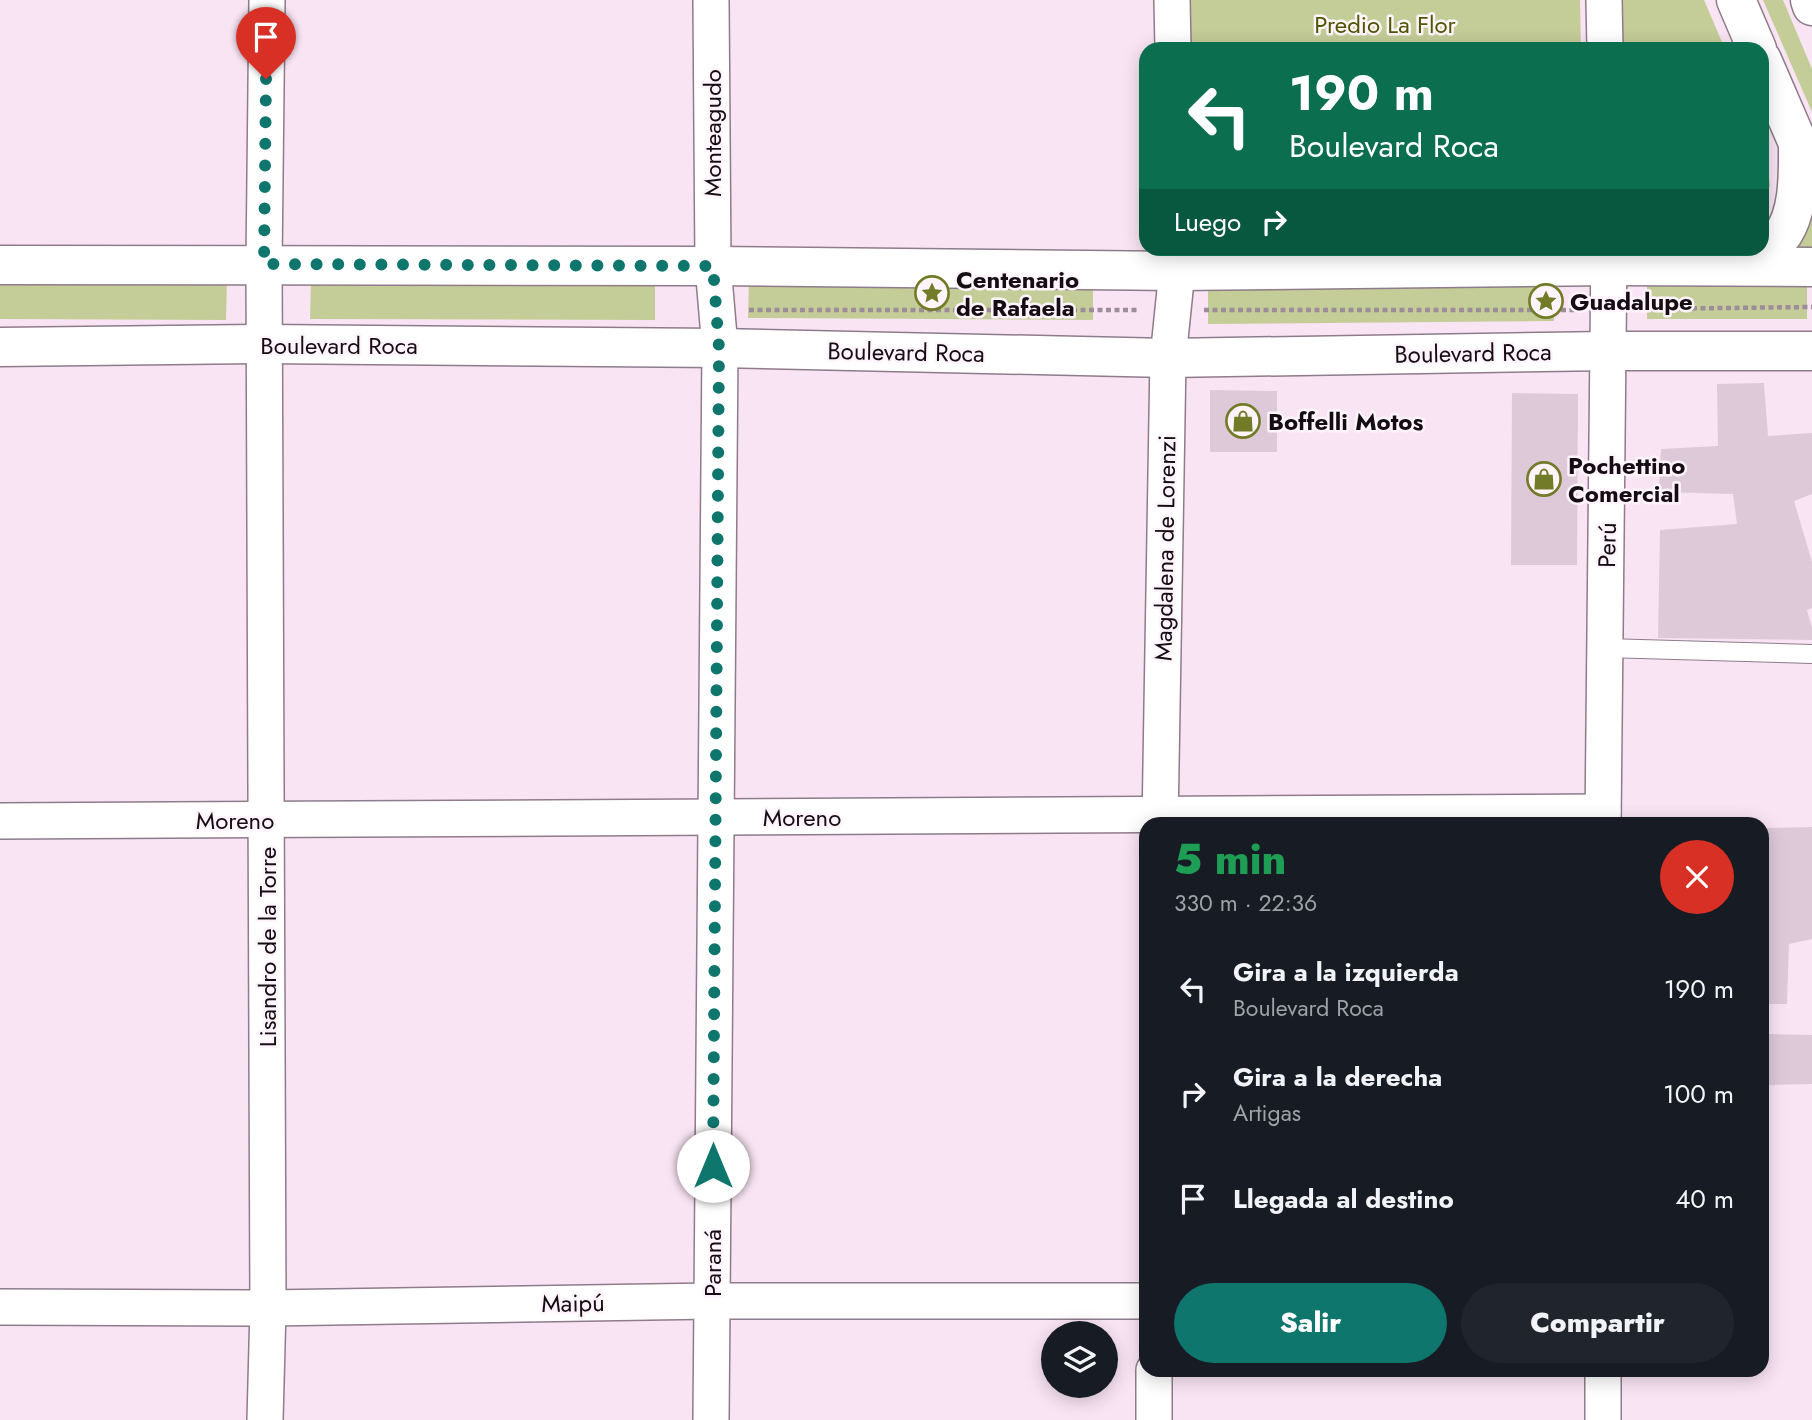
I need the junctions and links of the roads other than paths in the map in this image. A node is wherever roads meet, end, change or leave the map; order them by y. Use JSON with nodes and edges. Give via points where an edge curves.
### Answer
{"nodes":[{"id":1,"x":267,"y":0,"type":"edge"},
{"id":2,"x":711,"y":0,"type":"edge"},
{"id":3,"x":1172,"y":0,"type":"edge"},
{"id":4,"x":1604,"y":0,"type":"edge"},
{"id":5,"x":1736,"y":0,"type":"edge"},
{"id":6,"x":1810,"y":0,"type":"edge"},
{"id":7,"x":1812,"y":6,"type":"edge"},
{"id":8,"x":1173,"y":42,"type":"edge"},
{"id":9,"x":1605,"y":42,"type":"edge"},
{"id":10,"x":1755,"y":42,"type":"edge"},
{"id":11,"x":1769,"y":76,"type":"edge"},
{"id":12,"x":1798,"y":142,"type":"junction"},
{"id":13,"x":1812,"y":177,"type":"edge"},
{"id":14,"x":1769,"y":247,"type":"edge"},
{"id":15,"x":1754,"y":256,"type":"edge"},
{"id":16,"x":1610,"y":257,"type":"edge"},
{"id":17,"x":1177,"y":260,"type":"edge"},
{"id":18,"x":264,"y":264,"type":"junction"},
{"id":19,"x":0,"y":265,"type":"edge"},
{"id":20,"x":713,"y":266,"type":"junction"},
{"id":21,"x":1732,"y":267,"type":"junction"},
{"id":22,"x":1812,"y":267,"type":"edge"},
{"id":23,"x":264,"y":344,"type":"junction"},
{"id":24,"x":0,"y":347,"type":"edge"},
{"id":25,"x":719,"y":348,"type":"junction"},
{"id":26,"x":1609,"y":351,"type":"junction"},
{"id":27,"x":1812,"y":351,"type":"edge"},
{"id":28,"x":1168,"y":358,"type":"junction"},
{"id":29,"x":1605,"y":648,"type":"junction"},
{"id":30,"x":1812,"y":654,"type":"edge"},
{"id":31,"x":715,"y":817,"type":"junction"},
{"id":32,"x":1160,"y":817,"type":"edge"},
{"id":33,"x":1603,"y":817,"type":"edge"},
{"id":34,"x":1139,"y":819,"type":"edge"},
{"id":35,"x":266,"y":820,"type":"junction"},
{"id":36,"x":0,"y":821,"type":"edge"},
{"id":37,"x":712,"y":1301,"type":"junction"},
{"id":38,"x":1139,"y":1301,"type":"edge"},
{"id":39,"x":0,"y":1307,"type":"edge"},
{"id":40,"x":268,"y":1308,"type":"junction"},
{"id":41,"x":1154,"y":1377,"type":"edge"},
{"id":42,"x":1603,"y":1377,"type":"edge"},
{"id":43,"x":265,"y":1420,"type":"edge"},
{"id":44,"x":711,"y":1420,"type":"edge"},
{"id":45,"x":1154,"y":1420,"type":"edge"},
{"id":46,"x":1603,"y":1420,"type":"edge"}],
"edges":[{"from":1,"to":18,"type":"street","name":"Lisandro de la Torre"},
{"from":2,"to":20,"type":"street","name":"Monteagudo"},
{"from":3,"to":8,"type":"street"},
{"from":4,"to":9,"type":"street"},
{"from":5,"to":10,"type":"main road"},
{"from":6,"to":7,"type":"main road"},
{"from":11,"to":12,"type":"main road"},
{"from":12,"to":13,"type":"main road"},
{"from":12,"to":14,"type":"main road","via":[[1790,222]]},
{"from":15,"to":21,"type":"main road"},
{"from":16,"to":17,"type":"main road"},
{"from":16,"to":21,"type":"main road"},
{"from":16,"to":26,"type":"street","name":"Perú"},
{"from":17,"to":20,"type":"main road"},
{"from":17,"to":28,"type":"street","name":"Magdalena de Lorenzi"},
{"from":18,"to":19,"type":"main road"},
{"from":18,"to":20,"type":"main road"},
{"from":18,"to":23,"type":"street","name":"Lisandro de la Torre"},
{"from":20,"to":25,"type":"street","name":"Paraná"},
{"from":21,"to":22,"type":"main road"},
{"from":23,"to":24,"type":"main road","name":"Boulevard Roca"},
{"from":23,"to":25,"type":"main road","name":"Boulevard Roca"},
{"from":23,"to":35,"type":"street","name":"Lisandro de la Torre"},
{"from":25,"to":28,"type":"main road","name":"Boulevard Roca"},
{"from":25,"to":31,"type":"street","name":"Paraná"},
{"from":26,"to":27,"type":"main road","name":"Boulevard Roca"},
{"from":26,"to":28,"type":"main road","name":"Boulevard Roca"},
{"from":26,"to":29,"type":"street","name":"Perú"},
{"from":28,"to":32,"type":"street","name":"Magdalena de Lorenzi"},
{"from":29,"to":30,"type":"lane"},
{"from":29,"to":33,"type":"street","name":"Perú"},
{"from":31,"to":34,"type":"street","name":"Moreno"},
{"from":31,"to":35,"type":"street","name":"Moreno"},
{"from":31,"to":37,"type":"street","name":"Paraná"},
{"from":35,"to":36,"type":"street","name":"Moreno"},
{"from":35,"to":40,"type":"street","name":"Lisandro de la Torre"},
{"from":37,"to":38,"type":"street","name":"Maipú"},
{"from":37,"to":40,"type":"street","name":"Maipú"},
{"from":37,"to":44,"type":"street","name":"Paraná"},
{"from":39,"to":40,"type":"street","name":"Maipú"},
{"from":40,"to":43,"type":"street","name":"Lisandro de la Torre"},
{"from":41,"to":45,"type":"street"},
{"from":42,"to":46,"type":"street"}]}
